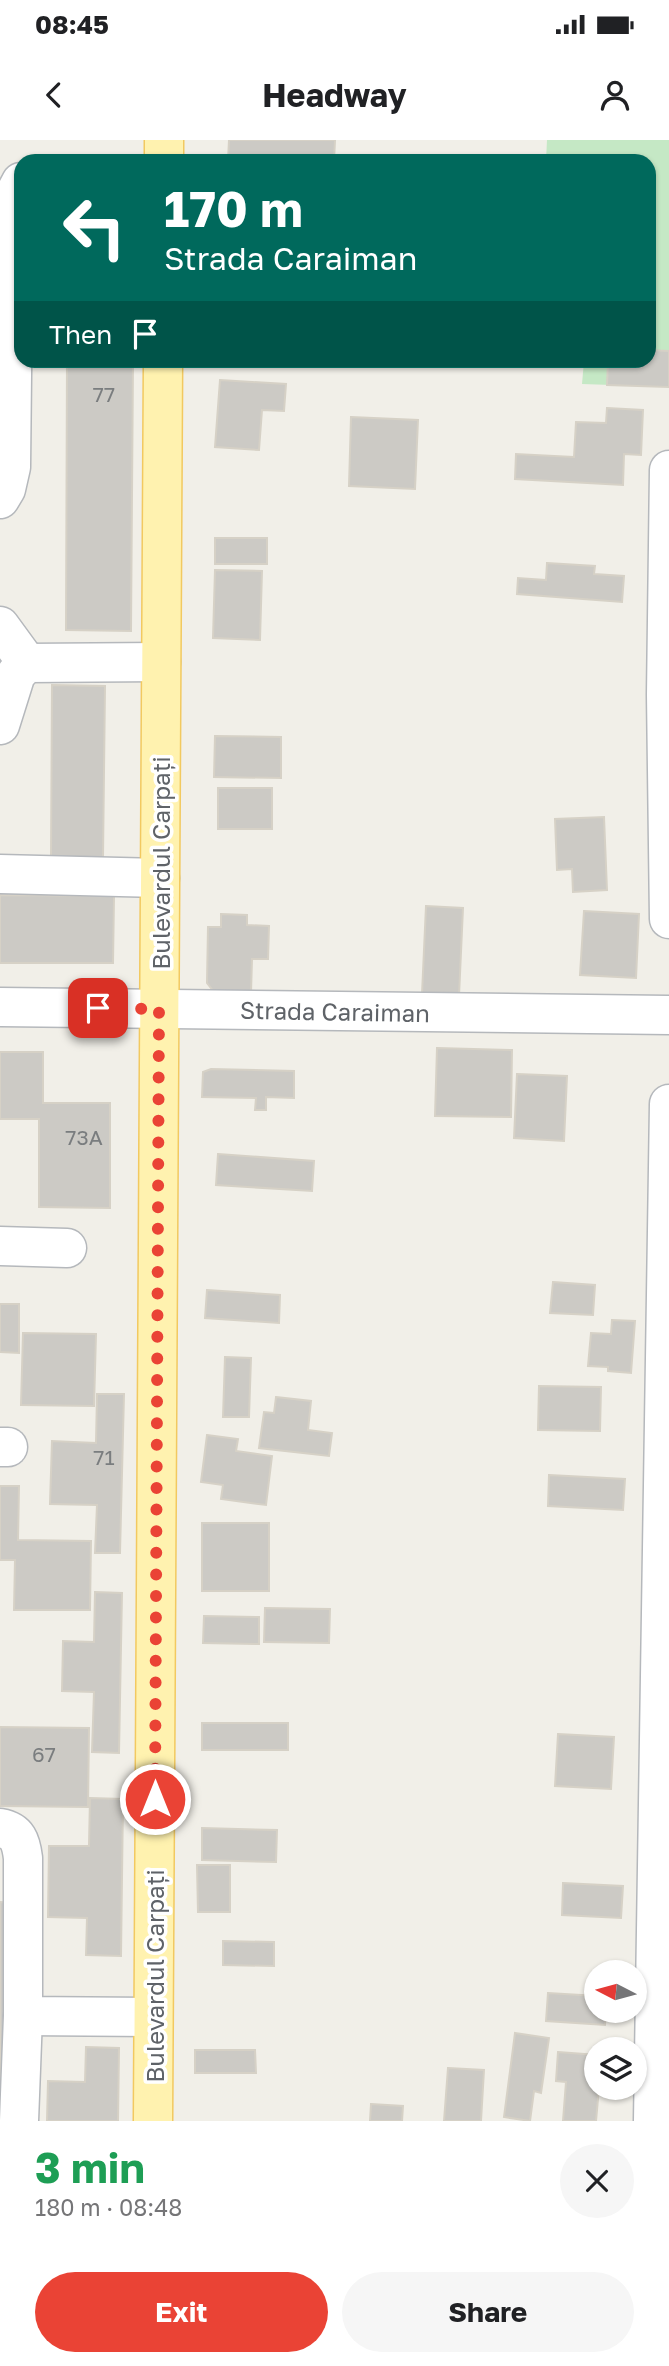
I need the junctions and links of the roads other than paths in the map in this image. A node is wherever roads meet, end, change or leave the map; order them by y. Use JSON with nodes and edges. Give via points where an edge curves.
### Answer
{"nodes":[{"id":1,"x":14,"y":195,"type":"edge"},
{"id":2,"x":163,"y":368,"type":"edge"},
{"id":3,"x":669,"y":470,"type":"edge"},
{"id":4,"x":0,"y":499,"type":"edge"},
{"id":5,"x":0,"y":626,"type":"edge"},
{"id":6,"x":161,"y":662,"type":"junction"},
{"id":7,"x":27,"y":663,"type":"junction"},
{"id":8,"x":0,"y":724,"type":"edge"},
{"id":9,"x":0,"y":874,"type":"edge"},
{"id":10,"x":160,"y":878,"type":"junction"},
{"id":11,"x":669,"y":919,"type":"edge"},
{"id":12,"x":0,"y":1007,"type":"edge"},
{"id":13,"x":159,"y":1009,"type":"junction"},
{"id":14,"x":669,"y":1015,"type":"edge"},
{"id":15,"x":669,"y":1104,"type":"edge"},
{"id":16,"x":0,"y":1246,"type":"edge"},
{"id":17,"x":67,"y":1248,"type":"dead end"},
{"id":18,"x":0,"y":1828,"type":"edge"},
{"id":19,"x":23,"y":2016,"type":"junction"},
{"id":20,"x":153,"y":2017,"type":"junction"},
{"id":21,"x":19,"y":2121,"type":"edge"},
{"id":22,"x":153,"y":2121,"type":"edge"},
{"id":23,"x":653,"y":2121,"type":"edge"}],
"edges":[{"from":1,"to":4,"type":"street","via":[[10,467]]},
{"from":2,"to":6,"type":"main road","name":"Bulevardul Carpați"},
{"from":3,"to":11,"type":"street"},
{"from":5,"to":7,"type":"street"},
{"from":6,"to":7,"type":"street"},
{"from":6,"to":10,"type":"main road","name":"Bulevardul Carpați"},
{"from":7,"to":8,"type":"street","via":[[16,674]]},
{"from":9,"to":10,"type":"street"},
{"from":10,"to":13,"type":"main road","name":"Bulevardul Carpați"},
{"from":12,"to":13,"type":"street","name":"Strada Caraiman"},
{"from":13,"to":14,"type":"street","name":"Strada Caraiman"},
{"from":13,"to":20,"type":"main road","name":"Bulevardul Carpați"},
{"from":15,"to":23,"type":"street"},
{"from":16,"to":17,"type":"street"},
{"from":18,"to":19,"type":"street","via":[[21,1840]]},
{"from":19,"to":20,"type":"street"},
{"from":19,"to":21,"type":"street"},
{"from":20,"to":22,"type":"main road","name":"Bulevardul Carpați"}]}
